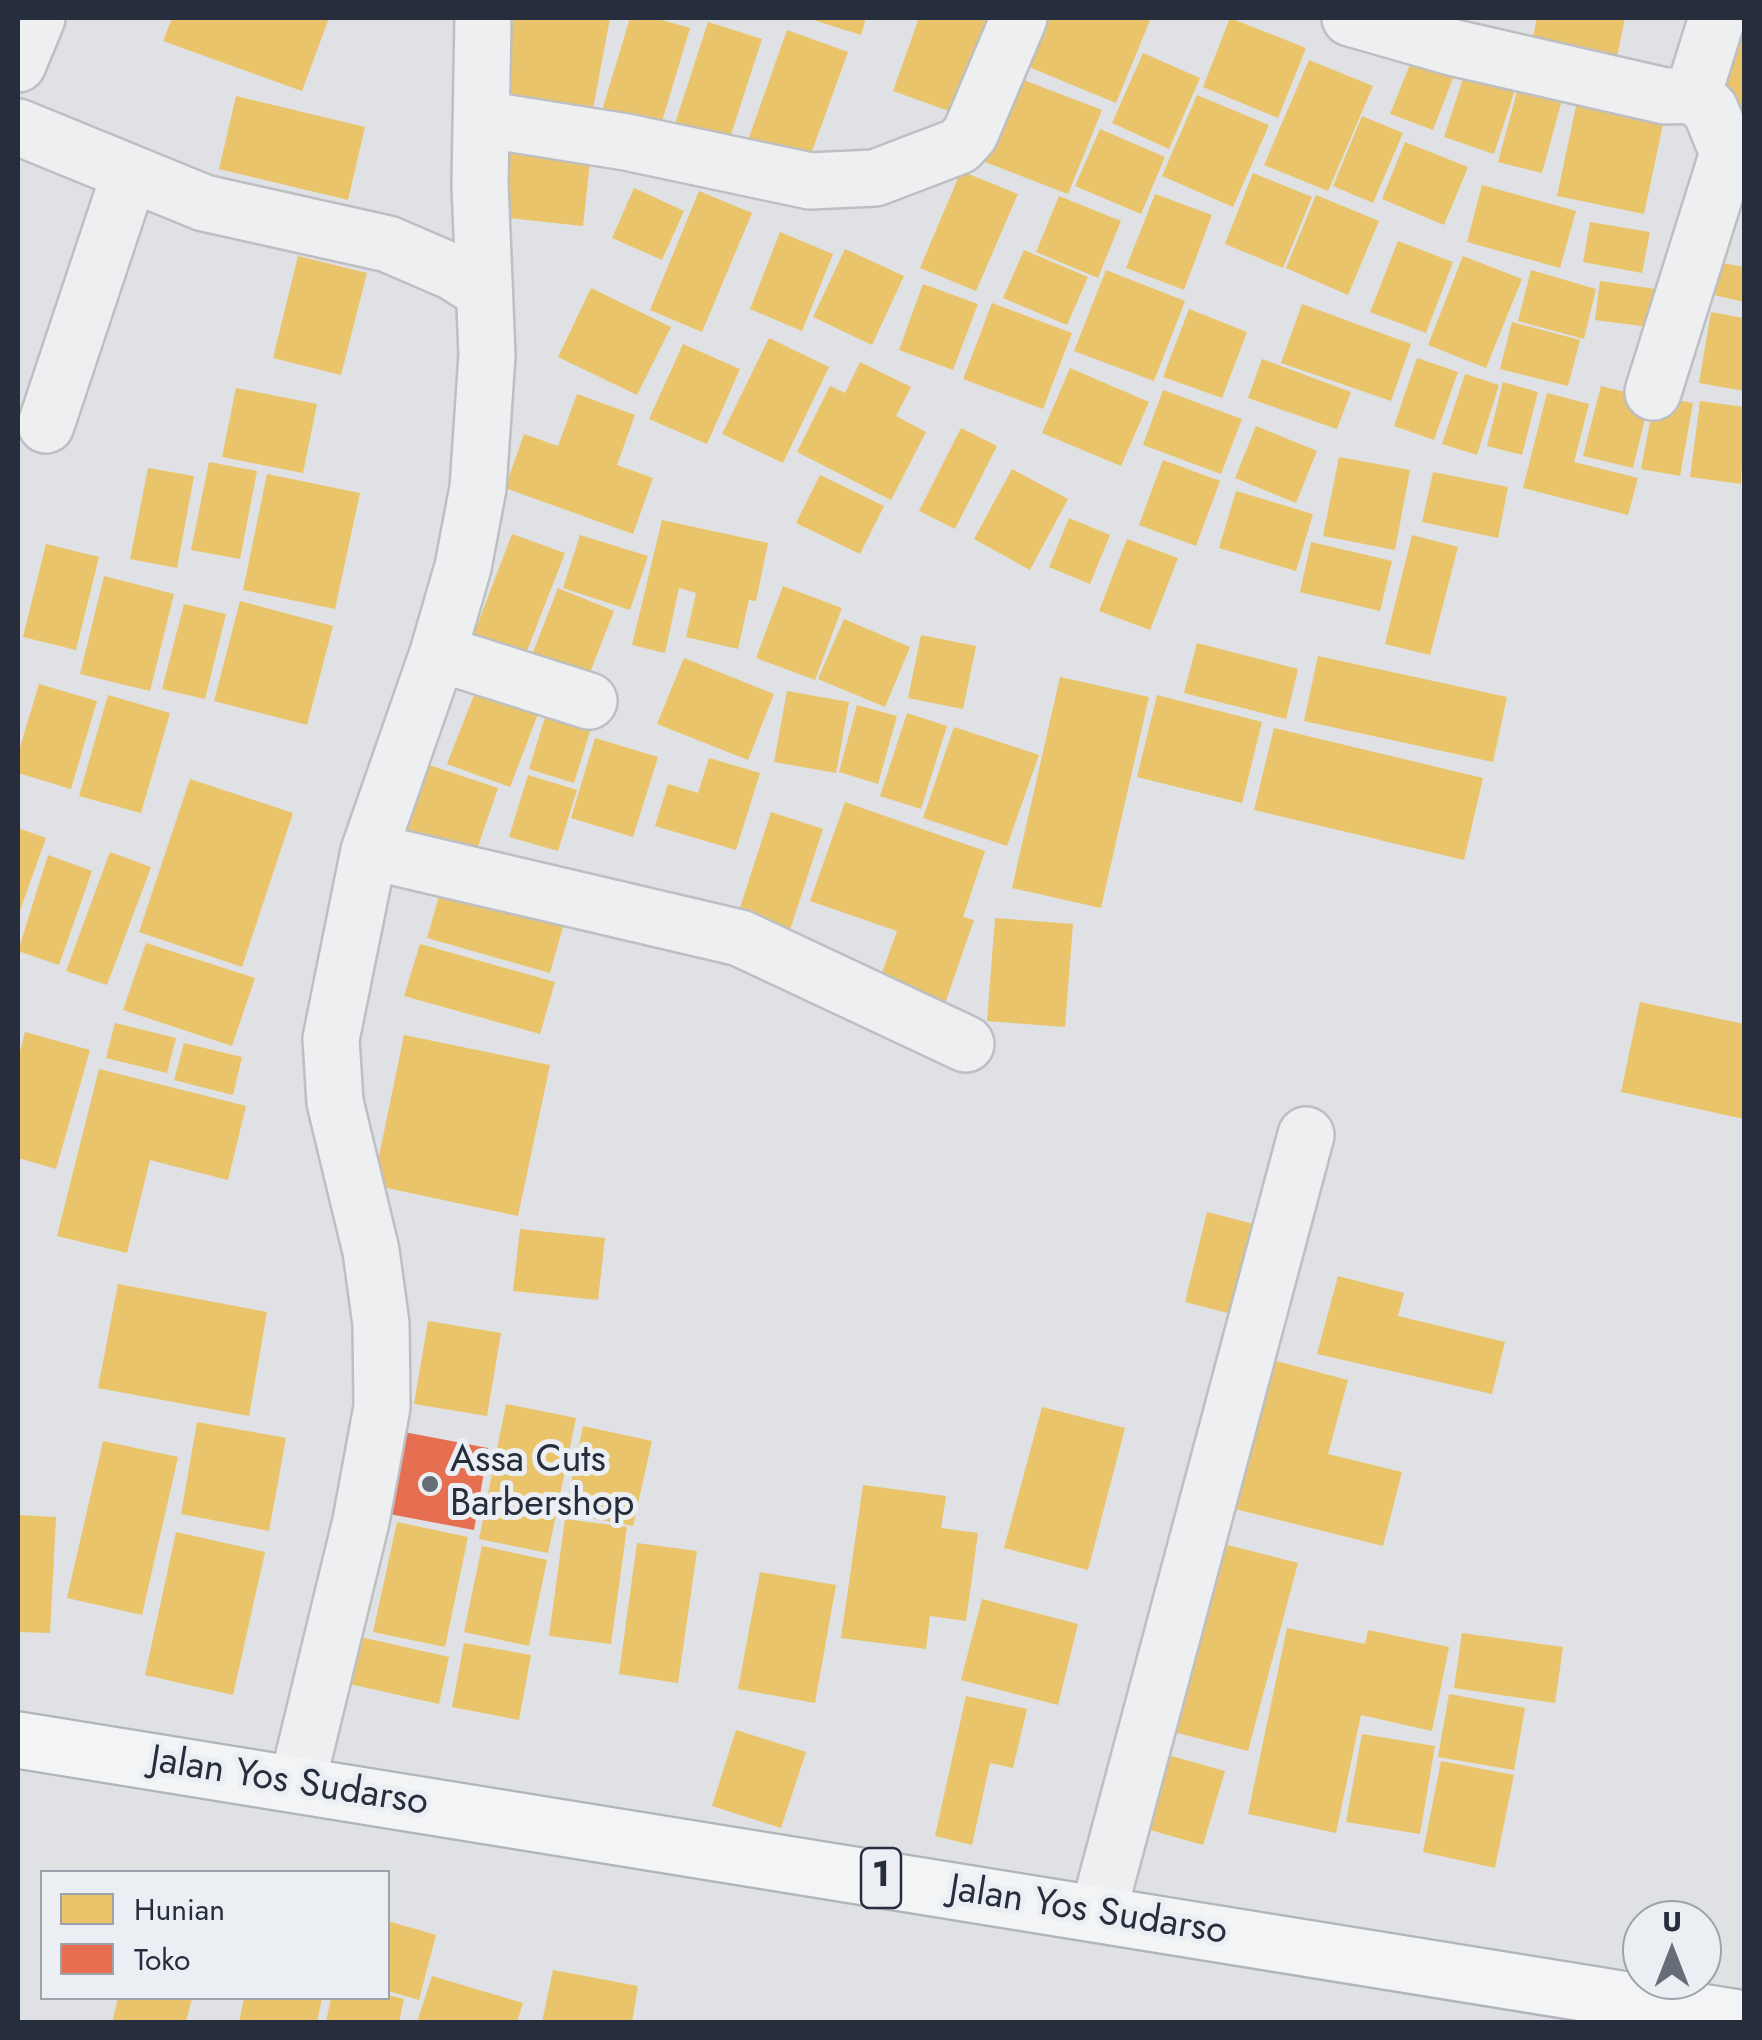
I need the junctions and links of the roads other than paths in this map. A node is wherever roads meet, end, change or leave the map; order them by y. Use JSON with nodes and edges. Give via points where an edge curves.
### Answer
{"nodes":[{"id":1,"x":37,"y":18,"type":"edge"},
{"id":2,"x":484,"y":18,"type":"edge"},
{"id":3,"x":1018,"y":18,"type":"edge"},
{"id":4,"x":1350,"y":18,"type":"edge"},
{"id":5,"x":1718,"y":18,"type":"edge"},
{"id":6,"x":1460,"y":32,"type":"edge"},
{"id":7,"x":18,"y":64,"type":"edge"},
{"id":8,"x":1693,"y":95,"type":"junction"},
{"id":9,"x":482,"y":120,"type":"junction"},
{"id":10,"x":18,"y":127,"type":"edge"},
{"id":11,"x":130,"y":172,"type":"junction"},
{"id":12,"x":484,"y":292,"type":"junction"},
{"id":13,"x":1653,"y":392,"type":"dead end"},
{"id":14,"x":46,"y":425,"type":"dead end"},
{"id":15,"x":438,"y":652,"type":"junction"},
{"id":16,"x":590,"y":700,"type":"dead end"},
{"id":17,"x":369,"y":851,"type":"junction"},
{"id":18,"x":966,"y":1044,"type":"dead end"},
{"id":19,"x":1306,"y":1135,"type":"dead end"},
{"id":20,"x":18,"y":1740,"type":"edge"},
{"id":21,"x":298,"y":1784,"type":"junction"},
{"id":22,"x":1098,"y":1913,"type":"junction"},
{"id":23,"x":1744,"y":2018,"type":"edge"}],
"edges":[{"from":1,"to":7,"type":"street"},
{"from":2,"to":9,"type":"street"},
{"from":3,"to":9,"type":"street","via":[[970,134],[959,146],[874,178],[810,181]]},
{"from":4,"to":6,"type":"street"},
{"from":5,"to":8,"type":"street"},
{"from":6,"to":8,"type":"street","via":[[1665,96]]},
{"from":8,"to":13,"type":"street","via":[[1710,109],[1728,153]]},
{"from":9,"to":12,"type":"street"},
{"from":10,"to":11,"type":"street"},
{"from":11,"to":12,"type":"street","via":[[204,203],[388,244]]},
{"from":11,"to":14,"type":"street"},
{"from":12,"to":15,"type":"street","via":[[478,488]]},
{"from":15,"to":16,"type":"street"},
{"from":15,"to":17,"type":"street"},
{"from":17,"to":18,"type":"street","via":[[740,938]]},
{"from":17,"to":21,"type":"street","via":[[331,1040],[335,1102],[371,1251],[382,1407]]},
{"from":19,"to":22,"type":"street"},
{"from":20,"to":21,"type":"highway","name":"Jalan Yos Sudarso","number":"1"},
{"from":21,"to":22,"type":"highway","name":"Jalan Yos Sudarso","number":"1"},
{"from":22,"to":23,"type":"highway","name":"Jalan Yos Sudarso","number":"1"}]}
